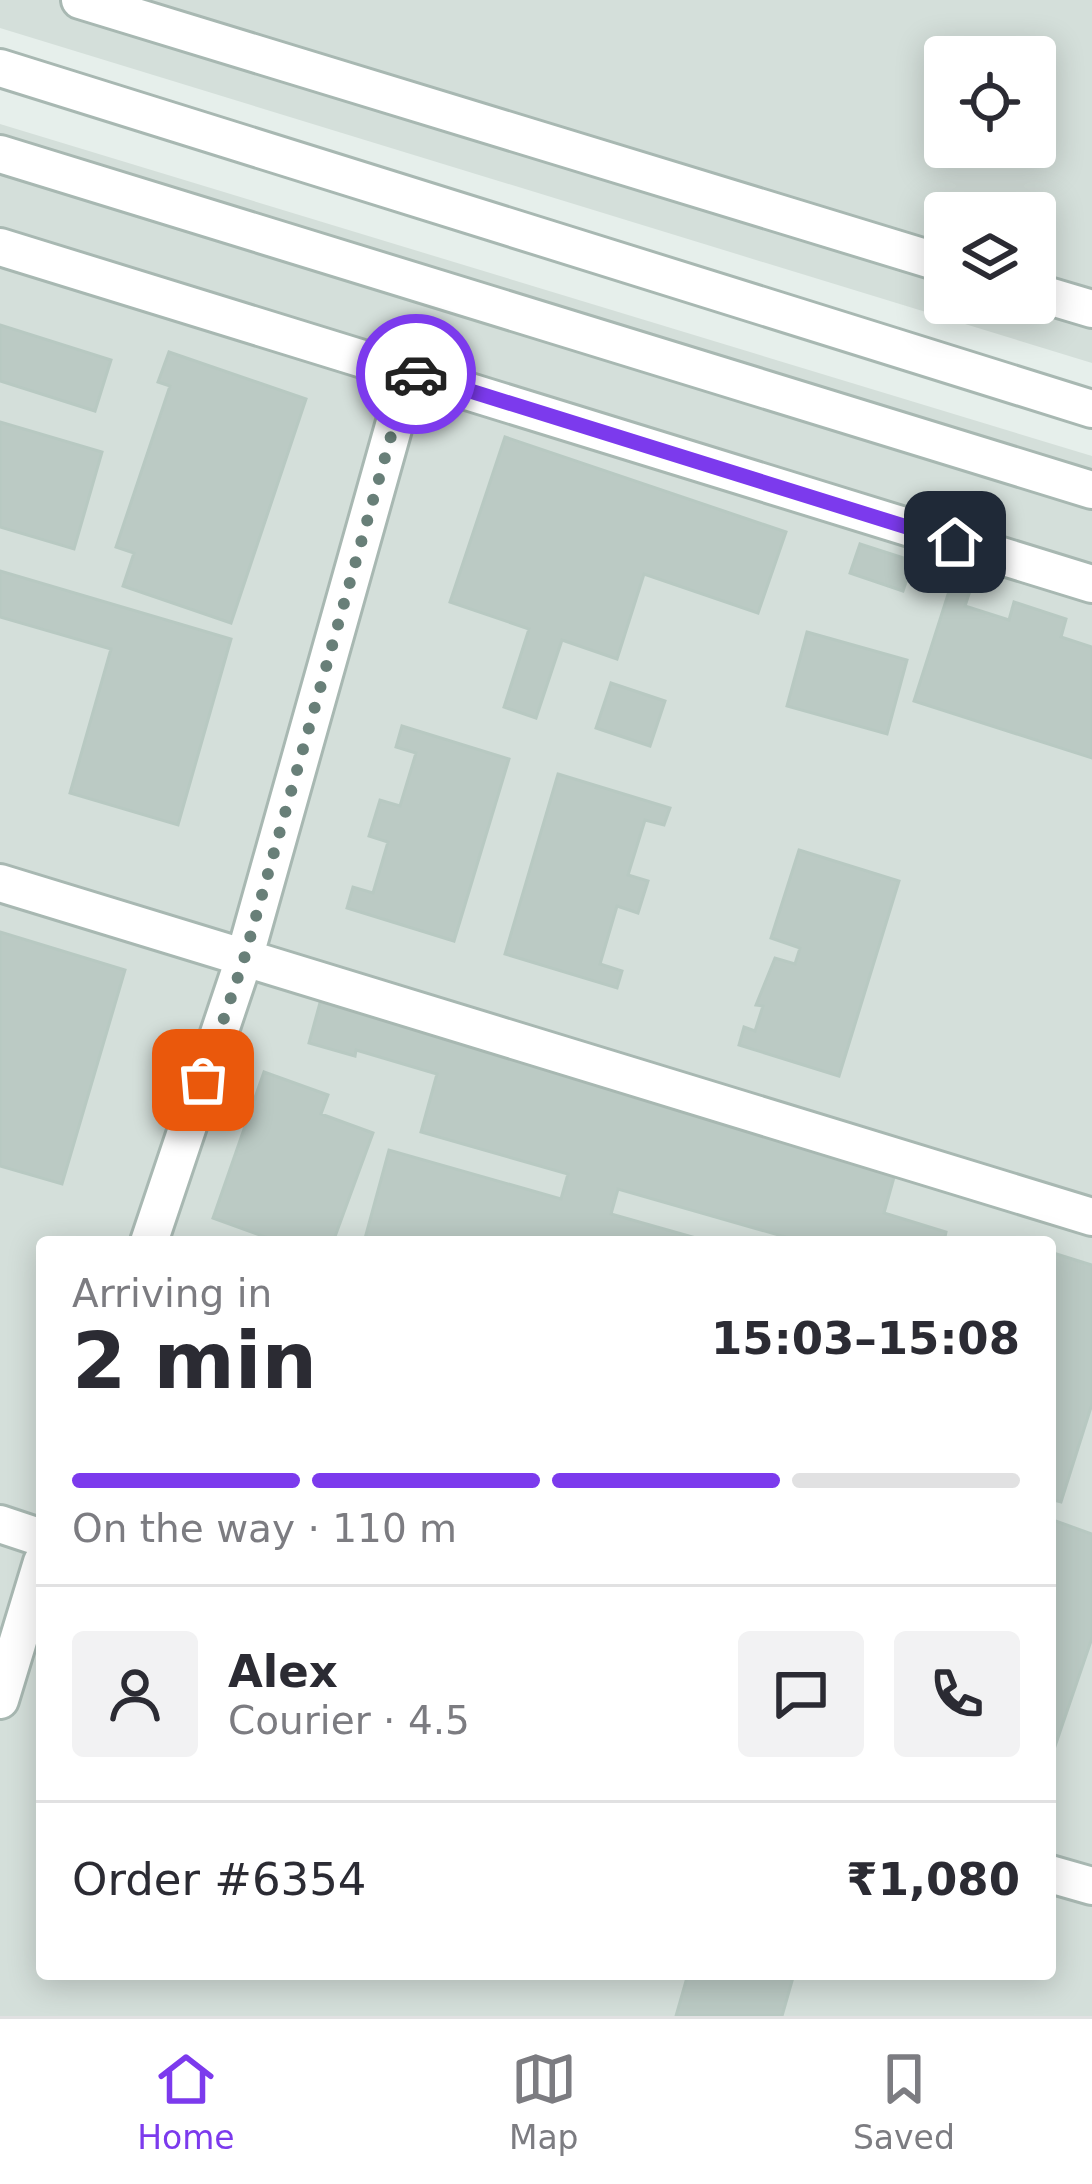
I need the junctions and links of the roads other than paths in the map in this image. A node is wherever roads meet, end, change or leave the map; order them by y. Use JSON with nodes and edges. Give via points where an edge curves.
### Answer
{"nodes":[{"id":1,"x":80,"y":0,"type":"edge"},
{"id":2,"x":0,"y":68,"type":"edge"},
{"id":3,"x":0,"y":154,"type":"edge"},
{"id":4,"x":0,"y":247,"type":"edge"},
{"id":5,"x":924,"y":258,"type":"edge"},
{"id":6,"x":1056,"y":298,"type":"edge"},
{"id":7,"x":1092,"y":309,"type":"edge"},
{"id":8,"x":409,"y":372,"type":"junction"},
{"id":9,"x":1092,"y":409,"type":"edge"},
{"id":10,"x":1092,"y":490,"type":"edge"},
{"id":11,"x":1092,"y":584,"type":"edge"},
{"id":12,"x":0,"y":883,"type":"edge"},
{"id":13,"x":244,"y":959,"type":"junction"},
{"id":14,"x":1092,"y":1217,"type":"edge"},
{"id":15,"x":150,"y":1236,"type":"edge"},
{"id":16,"x":0,"y":1524,"type":"edge"},
{"id":17,"x":36,"y":1556,"type":"edge"},
{"id":18,"x":36,"y":1578,"type":"edge"},
{"id":19,"x":0,"y":1700,"type":"edge"},
{"id":20,"x":1056,"y":1876,"type":"edge"},
{"id":21,"x":1092,"y":1886,"type":"edge"}],
"edges":[{"from":1,"to":5,"type":"street"},
{"from":2,"to":9,"type":"street"},
{"from":3,"to":10,"type":"street"},
{"from":4,"to":8,"type":"street"},
{"from":6,"to":7,"type":"street"},
{"from":8,"to":11,"type":"street"},
{"from":8,"to":13,"type":"street"},
{"from":12,"to":13,"type":"street"},
{"from":13,"to":14,"type":"street"},
{"from":13,"to":15,"type":"street"},
{"from":16,"to":17,"type":"street"},
{"from":18,"to":19,"type":"street"},
{"from":20,"to":21,"type":"street"}]}
